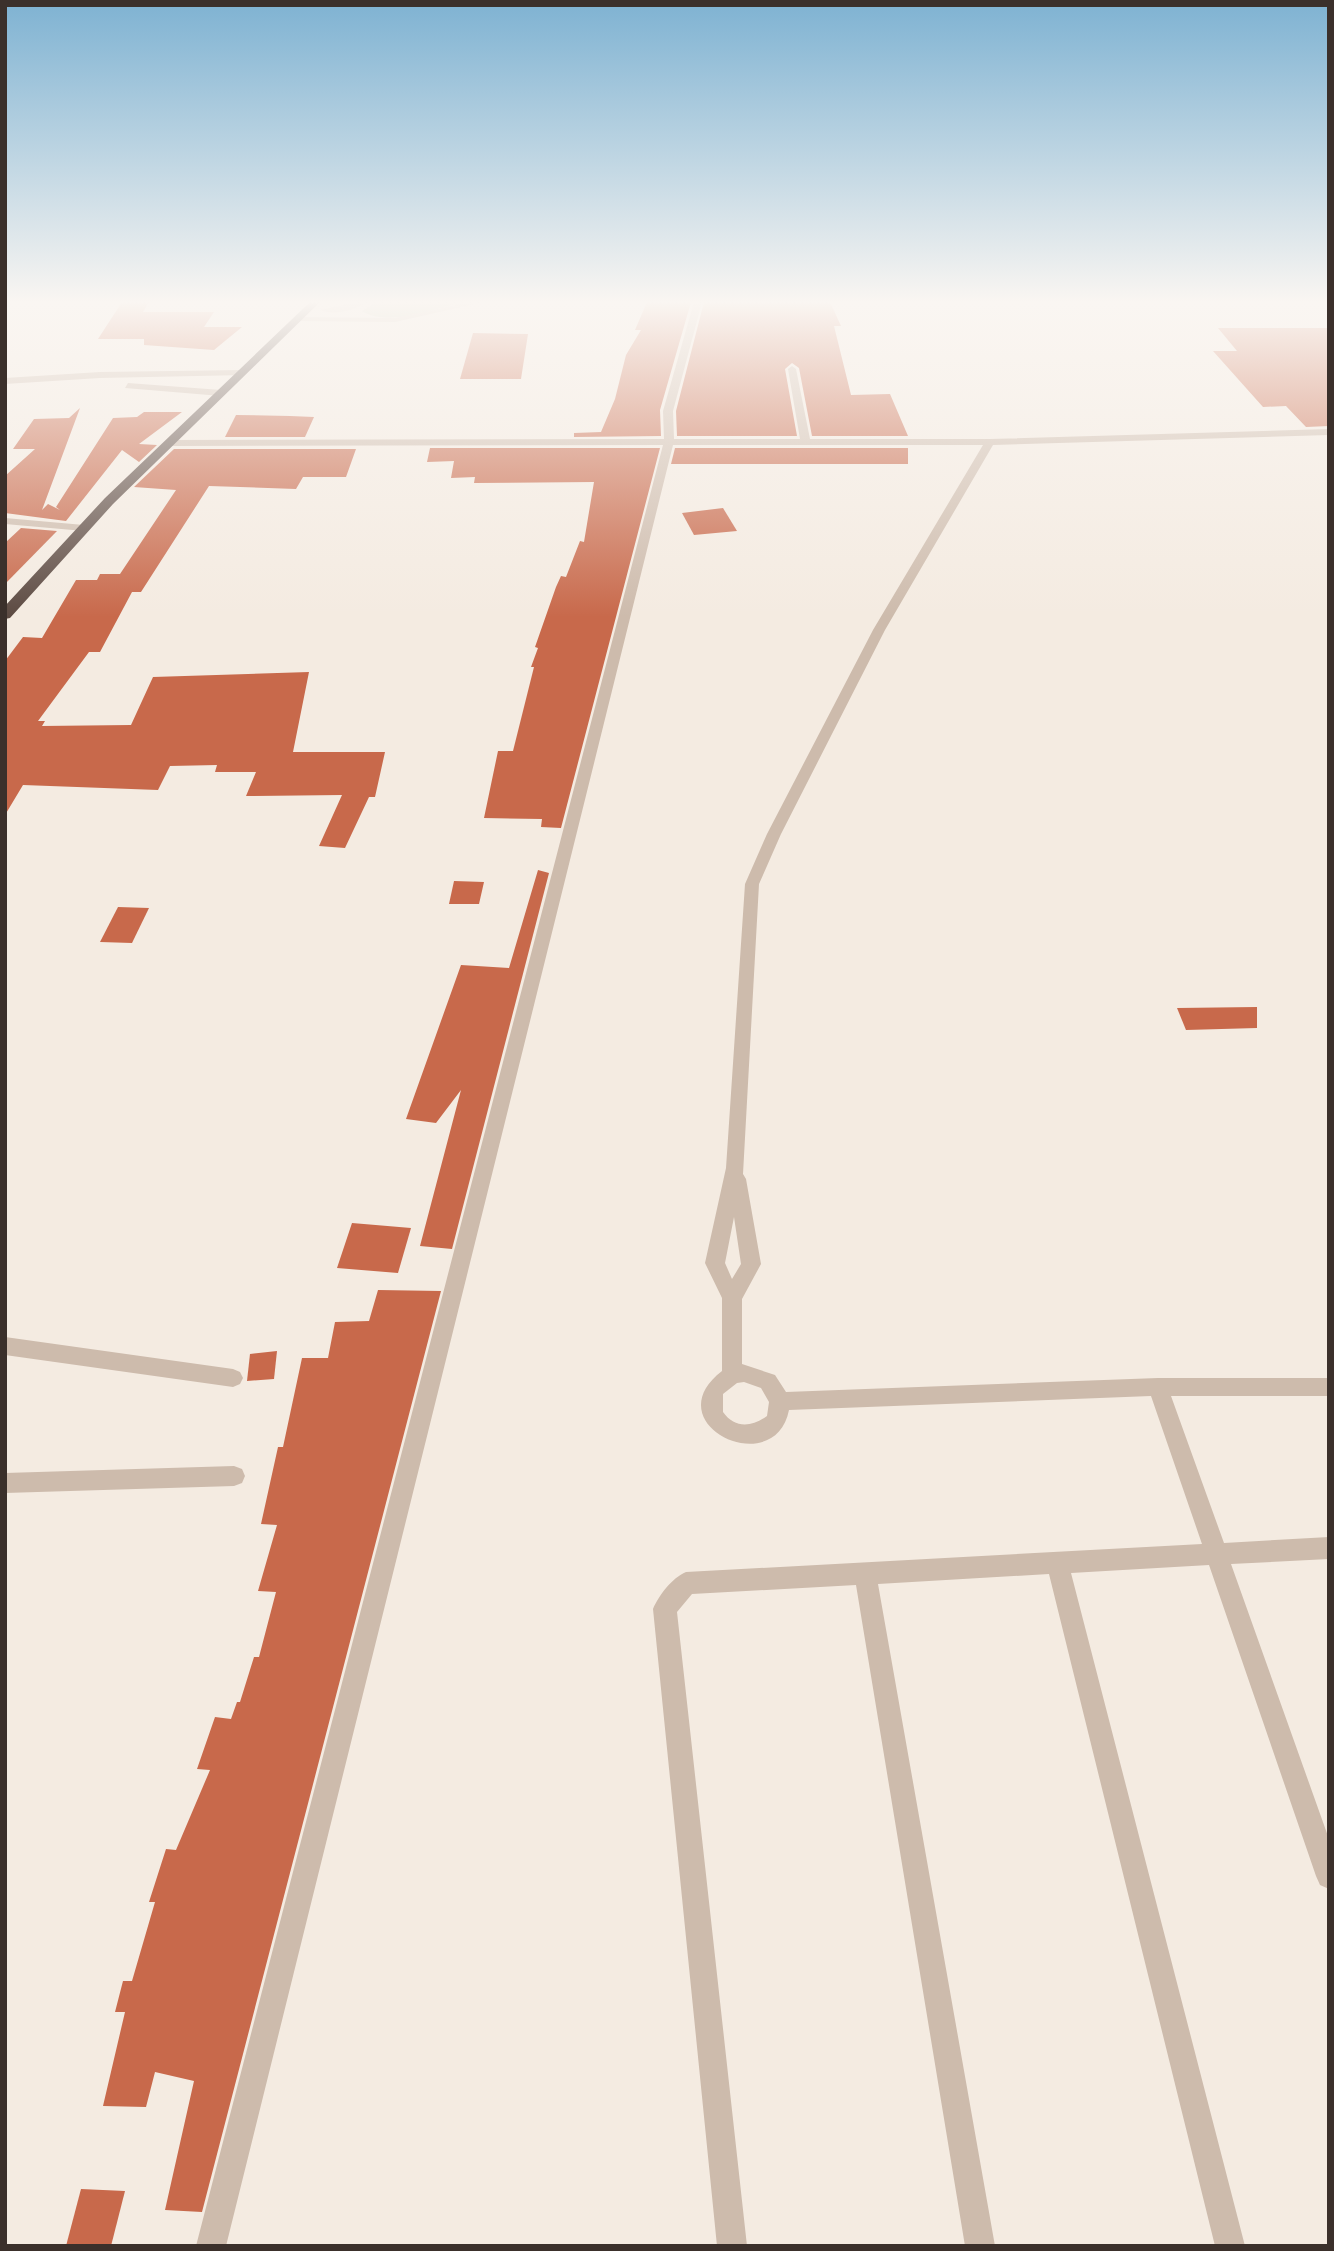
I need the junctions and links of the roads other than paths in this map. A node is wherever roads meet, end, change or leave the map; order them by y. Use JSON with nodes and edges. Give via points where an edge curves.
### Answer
{"nodes":[{"id":1,"x":206,"y":407,"type":"edge"},
{"id":2,"x":669,"y":407,"type":"edge"},
{"id":3,"x":799,"y":407,"type":"edge"},
{"id":4,"x":1329,"y":432,"type":"edge"},
{"id":5,"x":669,"y":442,"type":"junction"},
{"id":6,"x":990,"y":442,"type":"junction"},
{"id":7,"x":169,"y":443,"type":"junction"},
{"id":8,"x":806,"y":443,"type":"junction"},
{"id":9,"x":5,"y":520,"type":"edge"},
{"id":10,"x":85,"y":528,"type":"junction"},
{"id":11,"x":5,"y":615,"type":"edge"},
{"id":12,"x":735,"y":1168,"type":"junction"},
{"id":13,"x":732,"y":1298,"type":"junction"},
{"id":14,"x":5,"y":1346,"type":"edge"},
{"id":15,"x":732,"y":1375,"type":"junction"},
{"id":16,"x":233,"y":1378,"type":"dead end"},
{"id":17,"x":1158,"y":1387,"type":"junction"},
{"id":18,"x":1329,"y":1387,"type":"edge"},
{"id":19,"x":780,"y":1401,"type":"junction"},
{"id":20,"x":234,"y":1476,"type":"dead end"},
{"id":21,"x":5,"y":1483,"type":"edge"},
{"id":22,"x":1329,"y":1548,"type":"edge"},
{"id":23,"x":1213,"y":1552,"type":"junction"},
{"id":24,"x":1056,"y":1562,"type":"junction"},
{"id":25,"x":865,"y":1573,"type":"junction"},
{"id":26,"x":1329,"y":1876,"type":"edge"},
{"id":27,"x":211,"y":2246,"type":"edge"},
{"id":28,"x":732,"y":2246,"type":"edge"},
{"id":29,"x":979,"y":2246,"type":"edge"},
{"id":30,"x":1230,"y":2246,"type":"edge"}],
"edges":[{"from":1,"to":7,"type":"highway"},
{"from":2,"to":5,"type":"street"},
{"from":3,"to":8,"type":"street"},
{"from":4,"to":6,"type":"street"},
{"from":5,"to":7,"type":"street"},
{"from":5,"to":8,"type":"street"},
{"from":5,"to":27,"type":"street"},
{"from":6,"to":8,"type":"street"},
{"from":6,"to":12,"type":"street","via":[[879,630],[752,884]]},
{"from":7,"to":10,"type":"highway"},
{"from":9,"to":10,"type":"street"},
{"from":10,"to":11,"type":"highway"},
{"from":12,"to":13,"type":"street","via":[[715,1263]]},
{"from":12,"to":13,"type":"street","via":[[751,1264]]},
{"from":13,"to":15,"type":"street"},
{"from":14,"to":16,"type":"street"},
{"from":15,"to":19,"type":"street","via":[[744,1373],[768,1381]]},
{"from":15,"to":19,"type":"street","via":[[714,1390],[710,1400],[716,1421],[724,1429],[736,1435],[759,1435],[776,1421]]},
{"from":17,"to":18,"type":"street"},
{"from":17,"to":19,"type":"street"},
{"from":17,"to":23,"type":"street"},
{"from":20,"to":21,"type":"street"},
{"from":22,"to":23,"type":"street"},
{"from":23,"to":24,"type":"street"},
{"from":23,"to":26,"type":"street"},
{"from":24,"to":25,"type":"street"},
{"from":24,"to":30,"type":"street"},
{"from":25,"to":28,"type":"street","via":[[686,1583],[665,1609]]},
{"from":25,"to":29,"type":"street"}]}
